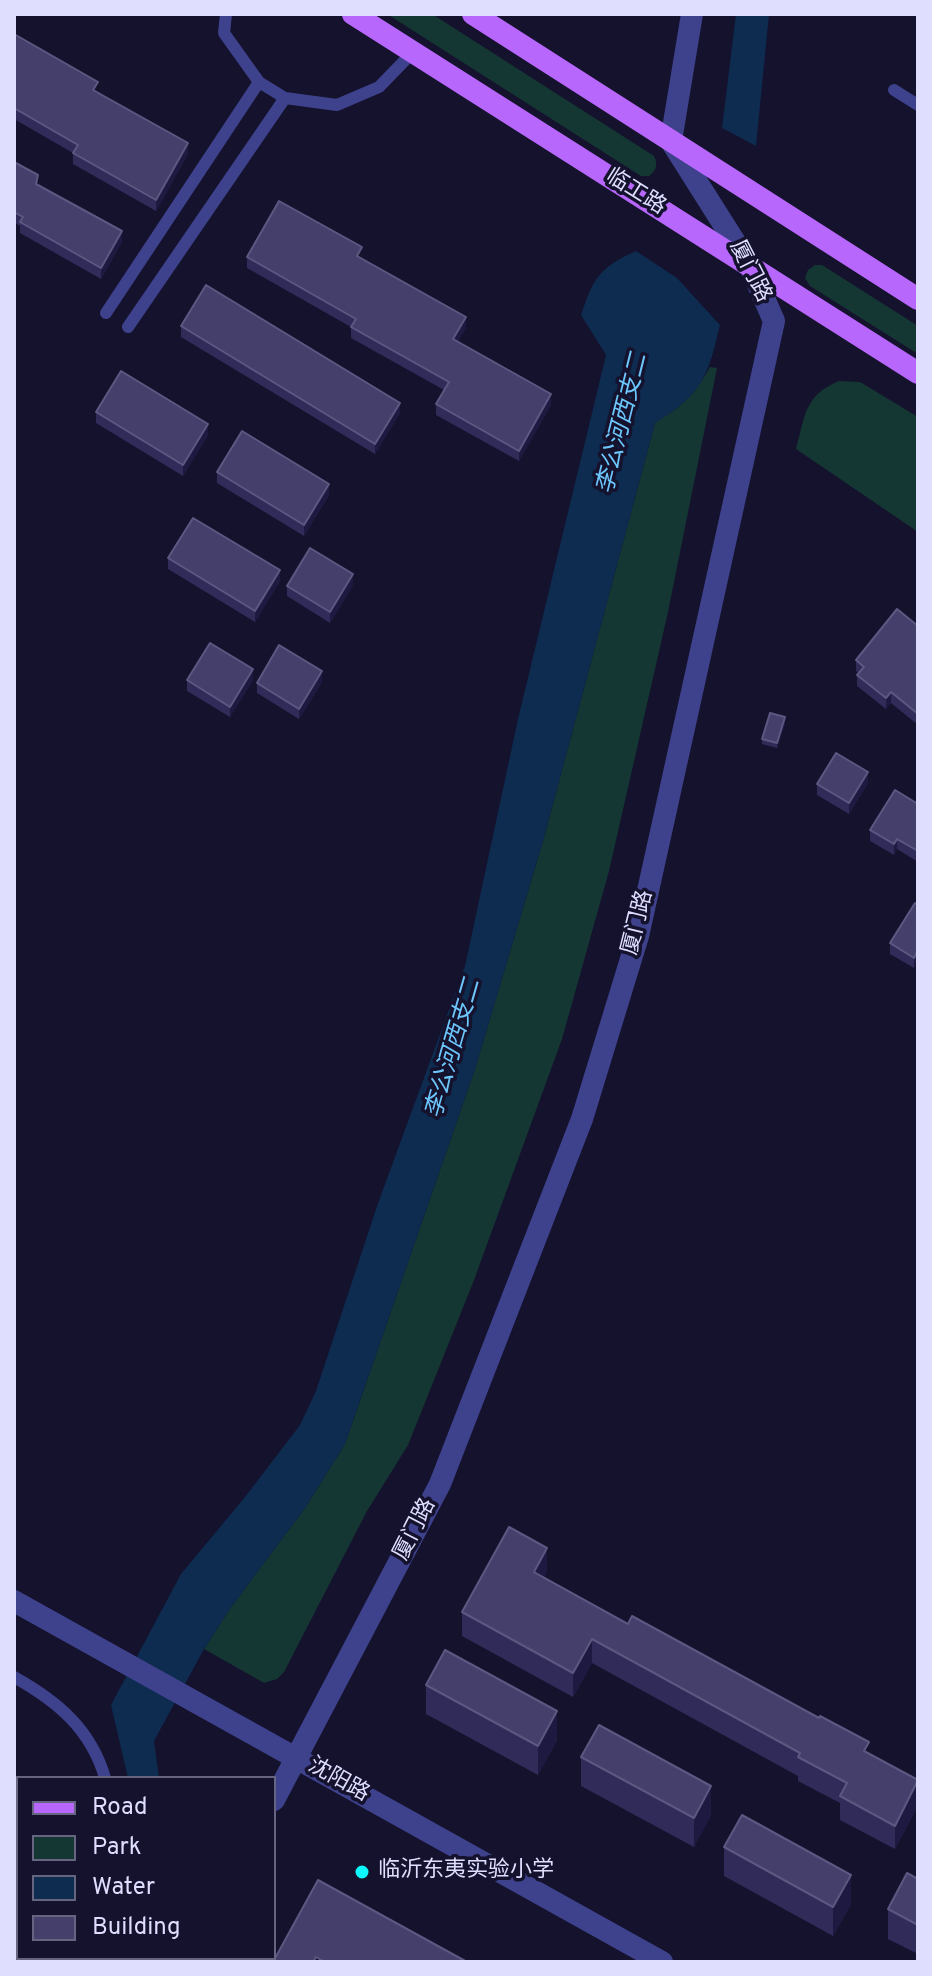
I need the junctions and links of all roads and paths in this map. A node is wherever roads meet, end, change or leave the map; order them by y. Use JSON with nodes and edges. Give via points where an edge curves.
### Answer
{"nodes":[{"id":1,"x":226,"y":14,"type":"edge"},
{"id":2,"x":353,"y":14,"type":"edge"},
{"id":3,"x":473,"y":14,"type":"edge"},
{"id":4,"x":692,"y":14,"type":"edge"},
{"id":5,"x":413,"y":52,"type":"junction"},
{"id":6,"x":259,"y":82,"type":"junction"},
{"id":7,"x":894,"y":90,"type":"dead end"},
{"id":8,"x":285,"y":98,"type":"junction"},
{"id":9,"x":918,"y":105,"type":"edge"},
{"id":10,"x":671,"y":141,"type":"junction"},
{"id":11,"x":750,"y":266,"type":"junction"},
{"id":12,"x":918,"y":299,"type":"edge"},
{"id":13,"x":106,"y":313,"type":"dead end"},
{"id":14,"x":128,"y":327,"type":"dead end"},
{"id":15,"x":918,"y":373,"type":"edge"},
{"id":16,"x":14,"y":1601,"type":"edge"},
{"id":17,"x":14,"y":1677,"type":"edge"},
{"id":18,"x":298,"y":1759,"type":"junction"},
{"id":19,"x":104,"y":1776,"type":"edge"},
{"id":20,"x":276,"y":1797,"type":"edge"},
{"id":21,"x":662,"y":1962,"type":"edge"}],
"edges":[{"from":1,"to":6,"type":"lane","via":[[224,33]]},
{"from":2,"to":5,"type":"main road","name":"临工路"},
{"from":3,"to":10,"type":"main road"},
{"from":4,"to":10,"type":"street"},
{"from":5,"to":8,"type":"lane","via":[[379,87],[337,105]]},
{"from":5,"to":11,"type":"main road","name":"临工路"},
{"from":6,"to":8,"type":"lane"},
{"from":6,"to":13,"type":"lane"},
{"from":7,"to":9,"type":"lane"},
{"from":8,"to":14,"type":"lane"},
{"from":10,"to":11,"type":"street","name":"厦门路"},
{"from":10,"to":12,"type":"main road"},
{"from":11,"to":15,"type":"main road","name":"临工路"},
{"from":11,"to":18,"type":"street","name":"厦门路","via":[[774,321],[638,936],[582,1119],[440,1484]]},
{"from":16,"to":18,"type":"street","name":"沈阳路"},
{"from":17,"to":19,"type":"lane","via":[[71,1716],[91,1742]]},
{"from":18,"to":20,"type":"street","name":"厦门路"},
{"from":18,"to":21,"type":"street","name":"沈阳路"}]}
